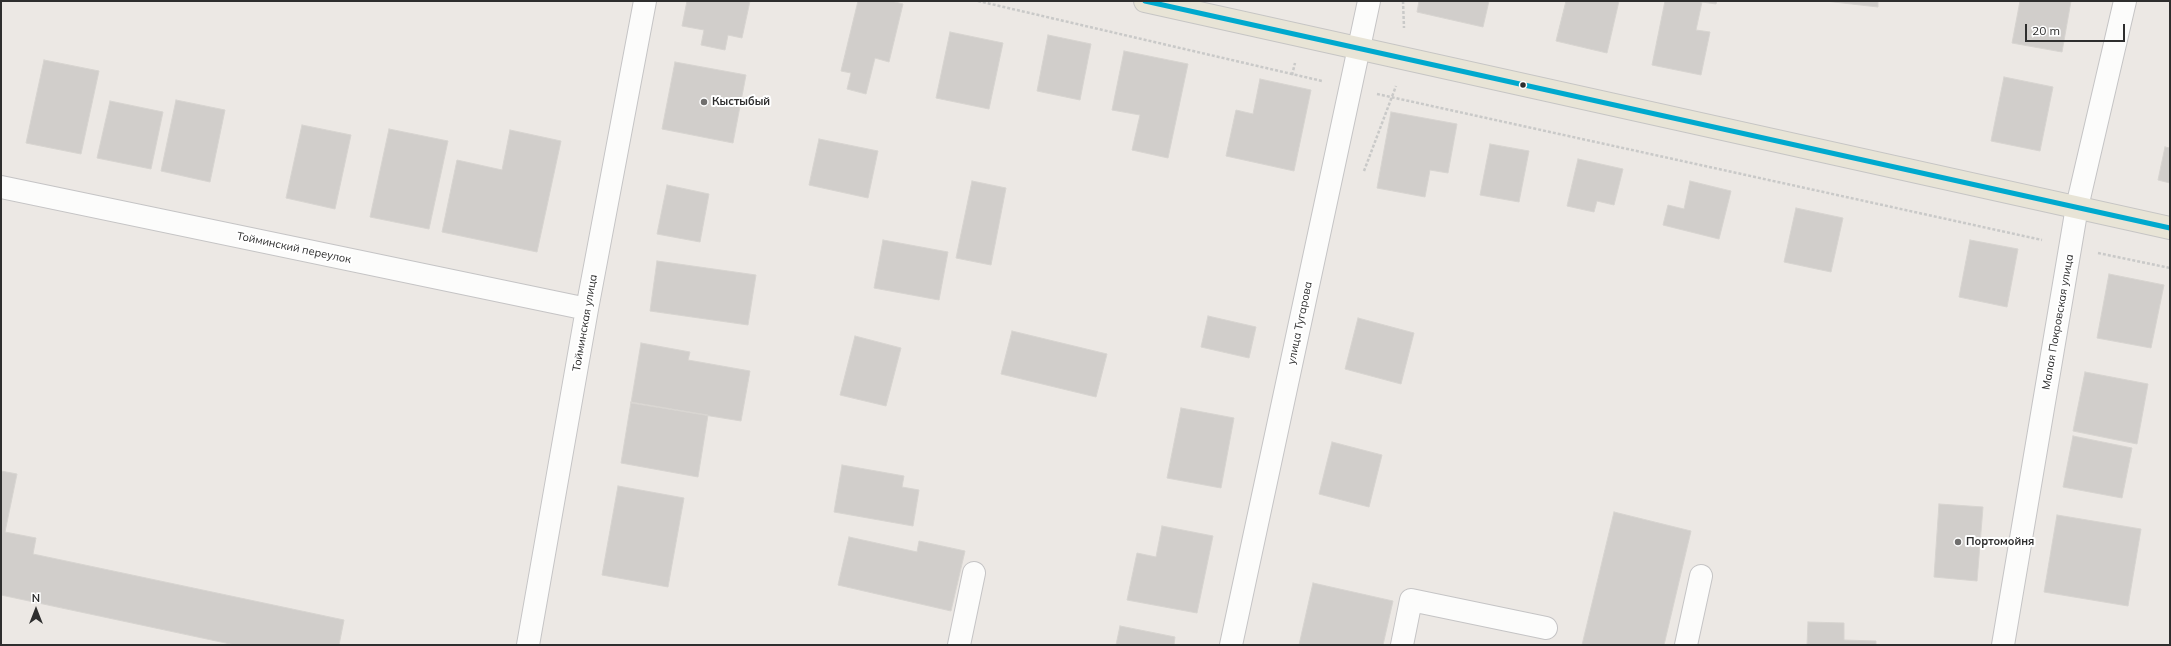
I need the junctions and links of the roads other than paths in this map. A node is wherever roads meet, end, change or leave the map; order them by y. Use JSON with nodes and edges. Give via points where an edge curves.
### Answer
{"nodes":[{"id":1,"x":645,"y":1,"type":"edge"},
{"id":2,"x":1145,"y":1,"type":"edge"},
{"id":3,"x":1369,"y":1,"type":"edge"},
{"id":4,"x":2125,"y":1,"type":"edge"},
{"id":5,"x":1359,"y":48,"type":"junction"},
{"id":6,"x":1,"y":186,"type":"edge"},
{"id":7,"x":2077,"y":207,"type":"junction"},
{"id":8,"x":2170,"y":228,"type":"edge"},
{"id":9,"x":587,"y":309,"type":"junction"},
{"id":10,"x":974,"y":573,"type":"dead end"},
{"id":11,"x":1700,"y":576,"type":"dead end"},
{"id":12,"x":1546,"y":628,"type":"dead end"},
{"id":13,"x":528,"y":645,"type":"edge"},
{"id":14,"x":959,"y":645,"type":"edge"},
{"id":15,"x":1231,"y":645,"type":"edge"},
{"id":16,"x":1402,"y":645,"type":"edge"},
{"id":17,"x":1686,"y":645,"type":"edge"},
{"id":18,"x":2003,"y":645,"type":"edge"}],
"edges":[{"from":1,"to":9,"type":"street","name":"Тойминская улица"},
{"from":2,"to":5,"type":"main road"},
{"from":3,"to":5,"type":"street","name":"улица Тугарова"},
{"from":4,"to":7,"type":"street","name":"Малая Покровская улица"},
{"from":5,"to":7,"type":"main road"},
{"from":5,"to":15,"type":"street","name":"улица Тугарова"},
{"from":6,"to":9,"type":"street","name":"Тойминский переулок"},
{"from":7,"to":8,"type":"main road"},
{"from":7,"to":18,"type":"street","name":"Малая Покровская улица"},
{"from":9,"to":13,"type":"street","name":"Тойминская улица"},
{"from":10,"to":14,"type":"street"},
{"from":11,"to":17,"type":"street"},
{"from":12,"to":16,"type":"street","via":[[1411,600]]}]}
